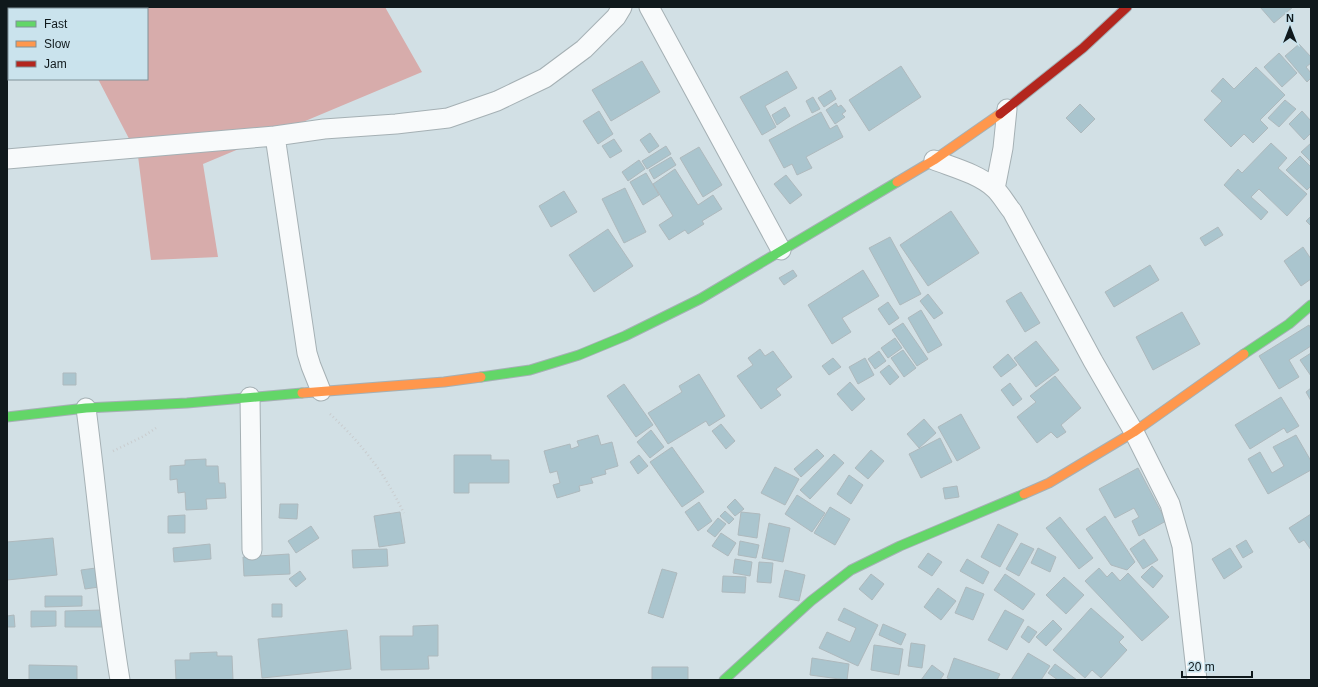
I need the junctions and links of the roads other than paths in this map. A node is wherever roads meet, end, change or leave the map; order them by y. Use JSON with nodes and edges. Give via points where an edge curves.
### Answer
{"nodes":[{"id":1,"x":622,"y":7,"type":"edge"},
{"id":2,"x":649,"y":7,"type":"edge"},
{"id":3,"x":1126,"y":7,"type":"edge"},
{"id":4,"x":1007,"y":109,"type":"junction"},
{"id":5,"x":275,"y":136,"type":"junction"},
{"id":6,"x":7,"y":159,"type":"edge"},
{"id":7,"x":934,"y":160,"type":"junction"},
{"id":8,"x":995,"y":189,"type":"junction"},
{"id":9,"x":781,"y":250,"type":"junction"},
{"id":10,"x":1311,"y":305,"type":"edge"},
{"id":11,"x":315,"y":391,"type":"junction"},
{"id":12,"x":250,"y":397,"type":"junction"},
{"id":13,"x":86,"y":408,"type":"junction"},
{"id":14,"x":7,"y":417,"type":"edge"},
{"id":15,"x":1134,"y":432,"type":"junction"},
{"id":16,"x":252,"y":550,"type":"dead end"},
{"id":17,"x":120,"y":680,"type":"edge"},
{"id":18,"x":724,"y":680,"type":"edge"},
{"id":19,"x":1197,"y":680,"type":"edge"}],
"edges":[{"from":1,"to":5,"type":"street","via":[[616,17],[584,49],[544,78],[497,101],[448,118]]},
{"from":2,"to":9,"type":"street"},
{"from":3,"to":4,"type":"street","via":[[1083,48]]},
{"from":4,"to":7,"type":"street"},
{"from":4,"to":8,"type":"street"},
{"from":5,"to":6,"type":"street"},
{"from":5,"to":11,"type":"street","via":[[307,353]]},
{"from":7,"to":8,"type":"street","via":[[964,171]]},
{"from":7,"to":9,"type":"street"},
{"from":8,"to":15,"type":"street","via":[[1012,211],[1093,362]]},
{"from":9,"to":11,"type":"street","via":[[700,299],[625,336],[579,355],[530,370],[444,382]]},
{"from":10,"to":15,"type":"street","via":[[1289,324]]},
{"from":11,"to":12,"type":"street"},
{"from":12,"to":13,"type":"street"},
{"from":12,"to":16,"type":"street"},
{"from":13,"to":14,"type":"street"},
{"from":13,"to":17,"type":"street"},
{"from":15,"to":18,"type":"street","via":[[1049,483],[900,546],[851,570],[811,601]]},
{"from":15,"to":19,"type":"street","via":[[1170,504],[1182,546]]}]}
